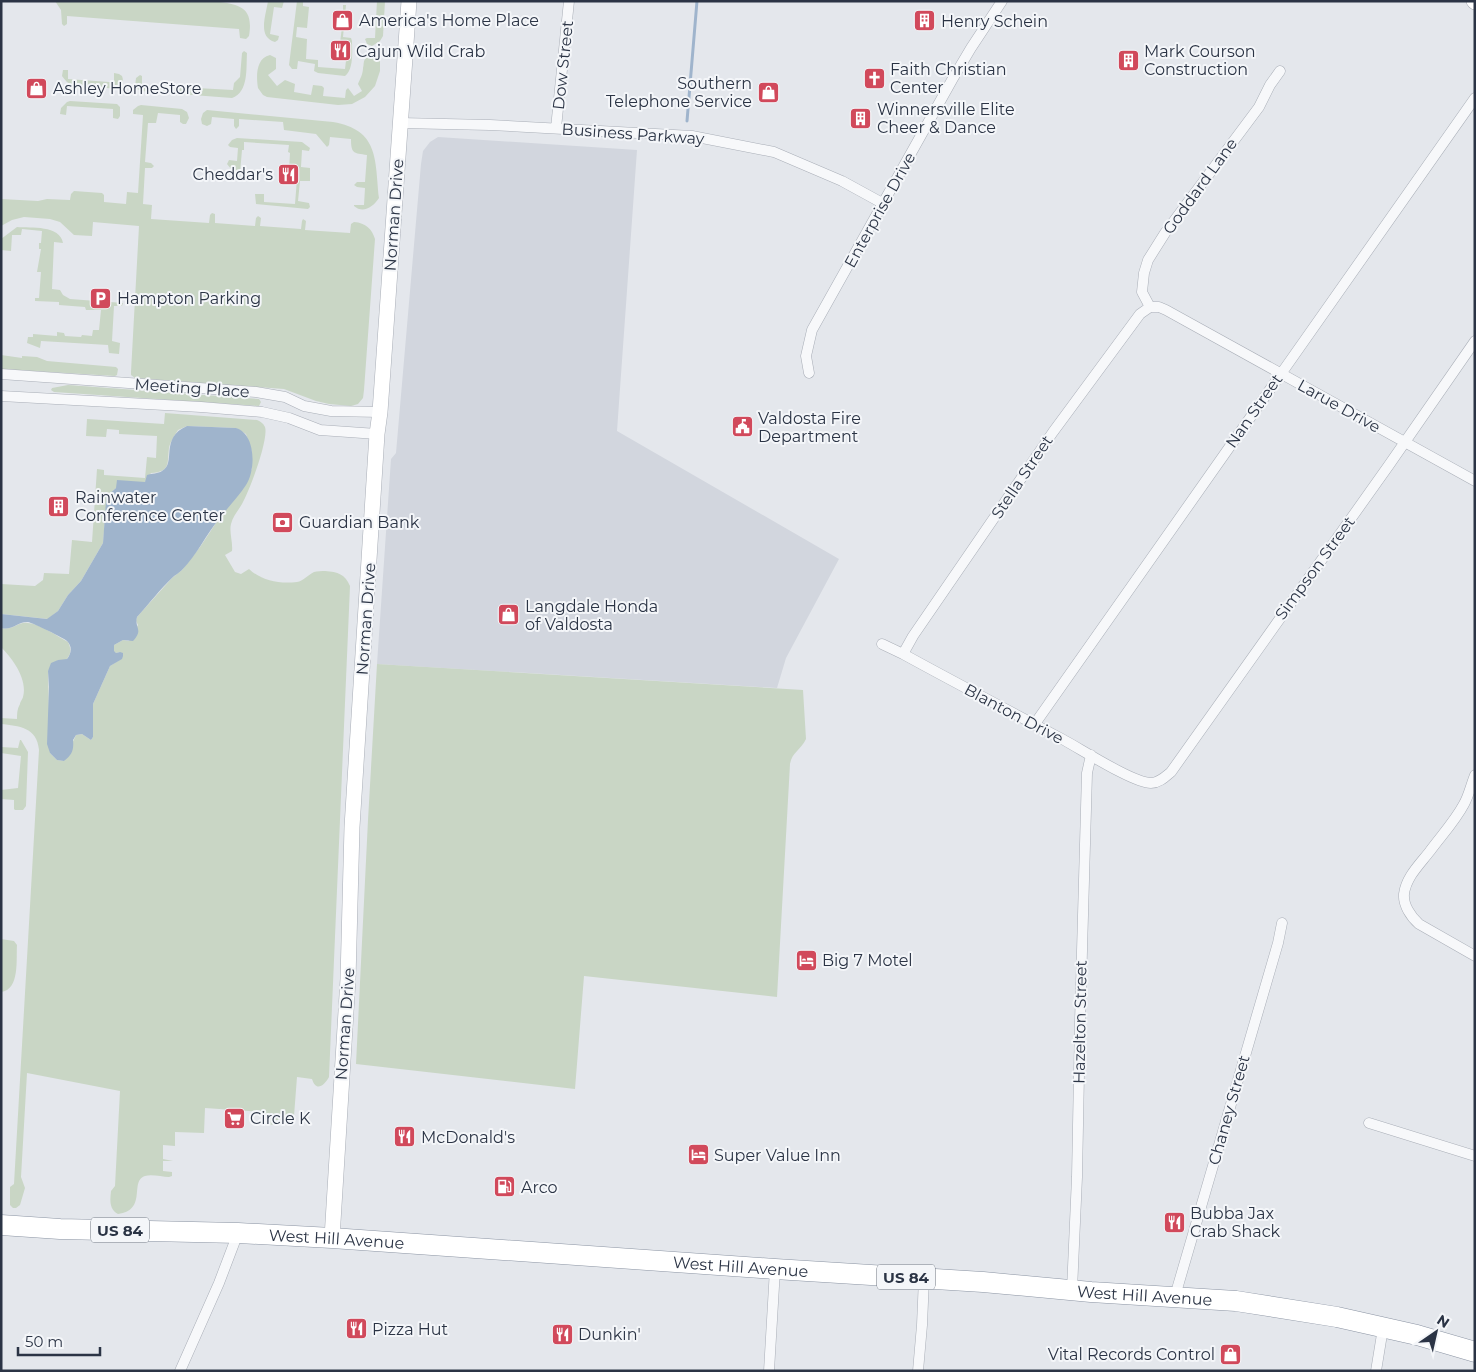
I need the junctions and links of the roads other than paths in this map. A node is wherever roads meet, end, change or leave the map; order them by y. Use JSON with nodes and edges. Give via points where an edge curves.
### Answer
{"nodes":[{"id":1,"x":409,"y":1,"type":"edge"},
{"id":2,"x":569,"y":1,"type":"edge"},
{"id":3,"x":1002,"y":1,"type":"edge"},
{"id":4,"x":1280,"y":71,"type":"dead end"},
{"id":5,"x":1475,"y":98,"type":"edge"},
{"id":6,"x":400,"y":123,"type":"junction"},
{"id":7,"x":556,"y":128,"type":"junction"},
{"id":8,"x":884,"y":204,"type":"junction"},
{"id":9,"x":1150,"y":307,"type":"junction"},
{"id":10,"x":1475,"y":340,"type":"edge"},
{"id":11,"x":809,"y":373,"type":"dead end"},
{"id":12,"x":1,"y":374,"type":"edge"},
{"id":13,"x":1280,"y":374,"type":"junction"},
{"id":14,"x":1,"y":396,"type":"edge"},
{"id":15,"x":380,"y":412,"type":"junction"},
{"id":16,"x":377,"y":434,"type":"junction"},
{"id":17,"x":1404,"y":442,"type":"junction"},
{"id":18,"x":1475,"y":481,"type":"edge"},
{"id":19,"x":882,"y":644,"type":"dead end"},
{"id":20,"x":903,"y":654,"type":"junction"},
{"id":21,"x":1034,"y":725,"type":"junction"},
{"id":22,"x":1091,"y":756,"type":"junction"},
{"id":23,"x":1475,"y":775,"type":"edge"},
{"id":24,"x":1147,"y":782,"type":"joint"},
{"id":25,"x":1282,"y":923,"type":"dead end"},
{"id":26,"x":1475,"y":956,"type":"edge"},
{"id":27,"x":1370,"y":1123,"type":"dead end"},
{"id":28,"x":1475,"y":1156,"type":"edge"},
{"id":29,"x":1,"y":1225,"type":"edge"},
{"id":30,"x":238,"y":1233,"type":"junction"},
{"id":31,"x":332,"y":1238,"type":"junction"},
{"id":32,"x":775,"y":1269,"type":"junction"},
{"id":33,"x":924,"y":1278,"type":"junction"},
{"id":34,"x":1072,"y":1290,"type":"junction"},
{"id":35,"x":1175,"y":1296,"type":"junction"},
{"id":36,"x":1383,"y":1328,"type":"junction"},
{"id":37,"x":1475,"y":1352,"type":"edge"},
{"id":38,"x":180,"y":1371,"type":"edge"},
{"id":39,"x":768,"y":1371,"type":"edge"},
{"id":40,"x":918,"y":1371,"type":"edge"},
{"id":41,"x":1376,"y":1371,"type":"edge"}],
"edges":[{"from":1,"to":6,"type":"street","name":"Norman Drive"},
{"from":2,"to":7,"type":"street","name":"Dow Street"},
{"from":3,"to":8,"type":"street","name":"Enterprise Drive","via":[[952,80]]},
{"from":4,"to":9,"type":"street","name":"Goddard Lane","via":[[1259,107],[1148,260],[1142,292]]},
{"from":5,"to":13,"type":"street","name":"Nan Street"},
{"from":6,"to":7,"type":"street","name":"Business Parkway"},
{"from":6,"to":15,"type":"street","name":"Norman Drive"},
{"from":7,"to":8,"type":"street","name":"Business Parkway","via":[[692,136],[774,152],[842,181]]},
{"from":8,"to":11,"type":"street","name":"Enterprise Drive","via":[[812,330],[806,356]]},
{"from":9,"to":13,"type":"street","name":"Larue Drive","via":[[1166,310]]},
{"from":9,"to":20,"type":"street","name":"Stella Street","via":[[1140,314],[1053,432]]},
{"from":10,"to":17,"type":"street","name":"Simpson Street"},
{"from":12,"to":15,"type":"street","name":"Meeting Place","via":[[256,392],[331,411]]},
{"from":13,"to":17,"type":"street","name":"Larue Drive"},
{"from":13,"to":21,"type":"street","name":"Nan Street"},
{"from":14,"to":16,"type":"street","name":"Meeting Place","via":[[262,412],[320,430]]},
{"from":15,"to":16,"type":"street","name":"Norman Drive"},
{"from":16,"to":31,"type":"street","name":"Norman Drive","via":[[352,827],[348,979]]},
{"from":17,"to":18,"type":"street","name":"Larue Drive"},
{"from":17,"to":24,"type":"street","name":"Simpson Street","via":[[1171,772],[1162,779]]},
{"from":19,"to":20,"type":"street","name":"Blanton Drive"},
{"from":20,"to":21,"type":"street","name":"Blanton Drive"},
{"from":21,"to":22,"type":"street","name":"Blanton Drive"},
{"from":22,"to":24,"type":"street","name":"Blanton Drive"},
{"from":22,"to":34,"type":"street","name":"Hazelton Street","via":[[1087,783]]},
{"from":23,"to":26,"type":"street","via":[[1464,804],[1413,872],[1404,895],[1412,918]]},
{"from":25,"to":35,"type":"street","name":"Chaney Street"},
{"from":27,"to":28,"type":"street"},
{"from":29,"to":30,"type":"highway","name":"West Hill Avenue","number":"US 84"},
{"from":30,"to":31,"type":"highway","name":"West Hill Avenue","number":"US 84"},
{"from":30,"to":38,"type":"street","via":[[220,1283]]},
{"from":31,"to":32,"type":"highway","name":"West Hill Avenue","number":"US 84"},
{"from":32,"to":33,"type":"highway","name":"West Hill Avenue","number":"US 84"},
{"from":32,"to":39,"type":"street"},
{"from":33,"to":34,"type":"highway","name":"West Hill Avenue","number":"US 84"},
{"from":33,"to":40,"type":"street"},
{"from":34,"to":35,"type":"highway","name":"West Hill Avenue","number":"US 84"},
{"from":35,"to":36,"type":"highway","name":"West Hill Avenue","number":"US 84","via":[[1279,1307]]},
{"from":36,"to":37,"type":"highway","name":"West Hill Avenue","number":"US 84"},
{"from":36,"to":41,"type":"street"}]}
